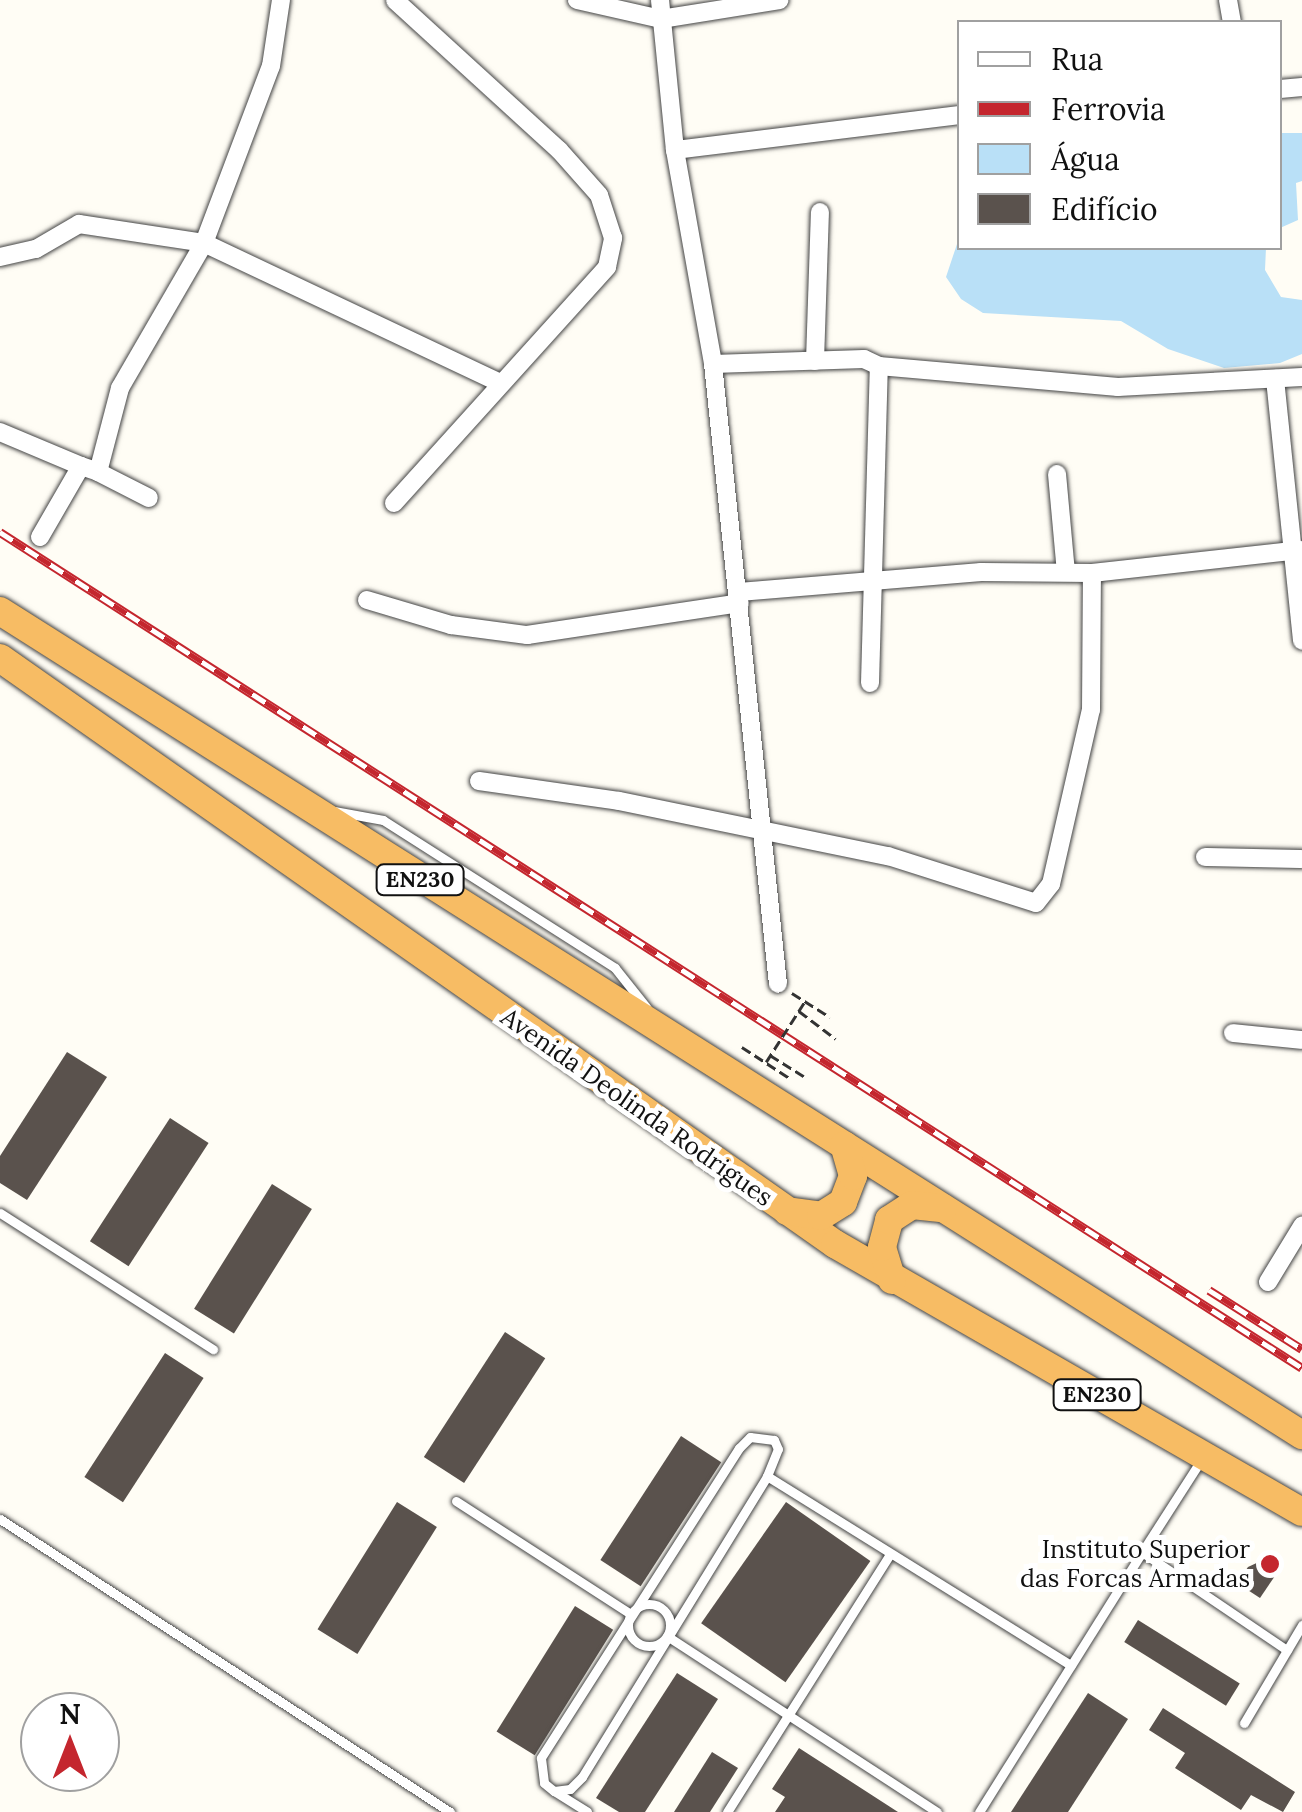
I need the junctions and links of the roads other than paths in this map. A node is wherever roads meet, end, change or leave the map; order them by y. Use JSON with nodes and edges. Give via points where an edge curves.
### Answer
{"nodes":[{"id":1,"x":281,"y":0,"type":"edge"},
{"id":2,"x":394,"y":0,"type":"edge"},
{"id":3,"x":577,"y":0,"type":"edge"},
{"id":4,"x":779,"y":0,"type":"edge"},
{"id":5,"x":661,"y":10,"type":"edge"},
{"id":6,"x":957,"y":116,"type":"edge"},
{"id":7,"x":676,"y":150,"type":"junction"},
{"id":8,"x":820,"y":212,"type":"dead end"},
{"id":9,"x":204,"y":243,"type":"junction"},
{"id":10,"x":0,"y":257,"type":"edge"},
{"id":11,"x":815,"y":360,"type":"junction"},
{"id":12,"x":713,"y":364,"type":"junction"},
{"id":13,"x":879,"y":366,"type":"junction"},
{"id":14,"x":1302,"y":376,"type":"edge"},
{"id":15,"x":1275,"y":379,"type":"junction"},
{"id":16,"x":498,"y":382,"type":"junction"},
{"id":17,"x":0,"y":432,"type":"edge"},
{"id":18,"x":89,"y":469,"type":"junction"},
{"id":19,"x":1058,"y":474,"type":"dead end"},
{"id":20,"x":149,"y":498,"type":"dead end"},
{"id":21,"x":394,"y":503,"type":"dead end"},
{"id":22,"x":40,"y":537,"type":"dead end"},
{"id":23,"x":1298,"y":550,"type":"edge"},
{"id":24,"x":1066,"y":572,"type":"junction"},
{"id":25,"x":1092,"y":573,"type":"junction"},
{"id":26,"x":868,"y":584,"type":"junction"},
{"id":27,"x":739,"y":597,"type":"junction"},
{"id":28,"x":367,"y":600,"type":"dead end"},
{"id":29,"x":0,"y":611,"type":"edge"},
{"id":30,"x":1302,"y":642,"type":"edge"},
{"id":31,"x":0,"y":658,"type":"edge"},
{"id":32,"x":870,"y":682,"type":"dead end"},
{"id":33,"x":479,"y":781,"type":"dead end"},
{"id":34,"x":767,"y":830,"type":"junction"},
{"id":35,"x":1205,"y":856,"type":"dead end"},
{"id":36,"x":1302,"y":859,"type":"edge"},
{"id":37,"x":778,"y":984,"type":"road end"},
{"id":38,"x":1234,"y":1033,"type":"dead end"},
{"id":39,"x":1302,"y":1040,"type":"edge"},
{"id":40,"x":844,"y":1145,"type":"junction"},
{"id":41,"x":954,"y":1210,"type":"junction"},
{"id":42,"x":786,"y":1211,"type":"junction"},
{"id":43,"x":0,"y":1213,"type":"edge"},
{"id":44,"x":1302,"y":1226,"type":"edge"},
{"id":45,"x":892,"y":1280,"type":"junction"},
{"id":46,"x":1268,"y":1282,"type":"dead end"},
{"id":47,"x":213,"y":1349,"type":"dead end"},
{"id":48,"x":1302,"y":1434,"type":"edge"},
{"id":49,"x":1204,"y":1455,"type":"junction"},
{"id":50,"x":767,"y":1476,"type":"junction"},
{"id":51,"x":456,"y":1501,"type":"dead end"},
{"id":52,"x":1302,"y":1512,"type":"edge"},
{"id":53,"x":0,"y":1520,"type":"edge"},
{"id":54,"x":1142,"y":1552,"type":"junction"},
{"id":55,"x":890,"y":1554,"type":"junction"},
{"id":56,"x":631,"y":1614,"type":"junction"},
{"id":57,"x":1302,"y":1625,"type":"edge"},
{"id":58,"x":667,"y":1636,"type":"junction"},
{"id":59,"x":1288,"y":1650,"type":"junction"},
{"id":60,"x":1071,"y":1665,"type":"junction"},
{"id":61,"x":788,"y":1714,"type":"junction"},
{"id":62,"x":1244,"y":1722,"type":"dead end"},
{"id":63,"x":554,"y":1791,"type":"junction"},
{"id":64,"x":450,"y":1812,"type":"edge"},
{"id":65,"x":587,"y":1812,"type":"edge"},
{"id":66,"x":726,"y":1812,"type":"edge"},
{"id":67,"x":938,"y":1812,"type":"edge"},
{"id":68,"x":979,"y":1812,"type":"edge"}],
"edges":[{"from":1,"to":9,"type":"street","via":[[266,80]]},
{"from":2,"to":16,"type":"street","via":[[559,150],[606,207],[613,238],[607,268]]},
{"from":3,"to":5,"type":"street"},
{"from":4,"to":5,"type":"street"},
{"from":5,"to":7,"type":"street"},
{"from":6,"to":7,"type":"street"},
{"from":7,"to":12,"type":"street"},
{"from":8,"to":11,"type":"street"},
{"from":9,"to":10,"type":"street","via":[[79,224],[36,249]]},
{"from":9,"to":16,"type":"street"},
{"from":9,"to":18,"type":"street","via":[[120,388]]},
{"from":11,"to":12,"type":"street"},
{"from":11,"to":13,"type":"street","via":[[864,359]]},
{"from":12,"to":27,"type":"street"},
{"from":13,"to":15,"type":"street","via":[[1118,387]]},
{"from":13,"to":26,"type":"street"},
{"from":14,"to":15,"type":"street"},
{"from":15,"to":23,"type":"street"},
{"from":16,"to":21,"type":"street"},
{"from":17,"to":18,"type":"street"},
{"from":18,"to":20,"type":"street"},
{"from":18,"to":22,"type":"street"},
{"from":19,"to":24,"type":"street"},
{"from":23,"to":25,"type":"street"},
{"from":23,"to":30,"type":"street"},
{"from":24,"to":25,"type":"street"},
{"from":24,"to":26,"type":"street","via":[[982,572]]},
{"from":25,"to":34,"type":"street","via":[[1091,710],[1043,900]]},
{"from":26,"to":27,"type":"street"},
{"from":26,"to":32,"type":"street"},
{"from":27,"to":28,"type":"street","via":[[528,635],[451,625]]},
{"from":27,"to":34,"type":"street"},
{"from":29,"to":40,"type":"highway","number":"EN230"},
{"from":31,"to":42,"type":"highway","name":"Avenida Deolinda Rodrigues","number":"EN230"},
{"from":33,"to":34,"type":"street"},
{"from":34,"to":37,"type":"street"},
{"from":35,"to":36,"type":"street"},
{"from":38,"to":39,"type":"street"},
{"from":40,"to":41,"type":"highway","number":"EN230"},
{"from":40,"to":42,"type":"highway","via":[[853,1176],[843,1202],[821,1216]]},
{"from":41,"to":45,"type":"highway","via":[[912,1205],[889,1220],[882,1247]]},
{"from":41,"to":48,"type":"highway","number":"EN230"},
{"from":42,"to":45,"type":"highway","name":"Avenida Deolinda Rodrigues","number":"EN230"},
{"from":43,"to":47,"type":"lane"},
{"from":44,"to":46,"type":"street"},
{"from":45,"to":49,"type":"highway","name":"Avenida Deolinda Rodrigues","number":"EN230"},
{"from":49,"to":52,"type":"highway","name":"Avenida Deolinda Rodrigues","number":"EN230"},
{"from":49,"to":54,"type":"lane"},
{"from":50,"to":55,"type":"lane"},
{"from":50,"to":56,"type":"lane","via":[[778,1449],[774,1440],[750,1437]]},
{"from":50,"to":58,"type":"lane"},
{"from":51,"to":56,"type":"lane"},
{"from":53,"to":64,"type":"lane"},
{"from":54,"to":59,"type":"lane"},
{"from":54,"to":60,"type":"lane"},
{"from":55,"to":60,"type":"lane"},
{"from":55,"to":61,"type":"lane"},
{"from":56,"to":58,"type":"lane","via":[[657,1606],[669,1621]]},
{"from":56,"to":58,"type":"lane","via":[[629,1632],[638,1643],[651,1646]]},
{"from":56,"to":63,"type":"lane","via":[[541,1758],[544,1783]]},
{"from":57,"to":59,"type":"lane"},
{"from":58,"to":61,"type":"lane"},
{"from":58,"to":63,"type":"lane","via":[[582,1777],[570,1789]]},
{"from":59,"to":62,"type":"lane"},
{"from":60,"to":68,"type":"lane"},
{"from":61,"to":66,"type":"lane"},
{"from":61,"to":67,"type":"lane"},
{"from":63,"to":65,"type":"lane"}]}
